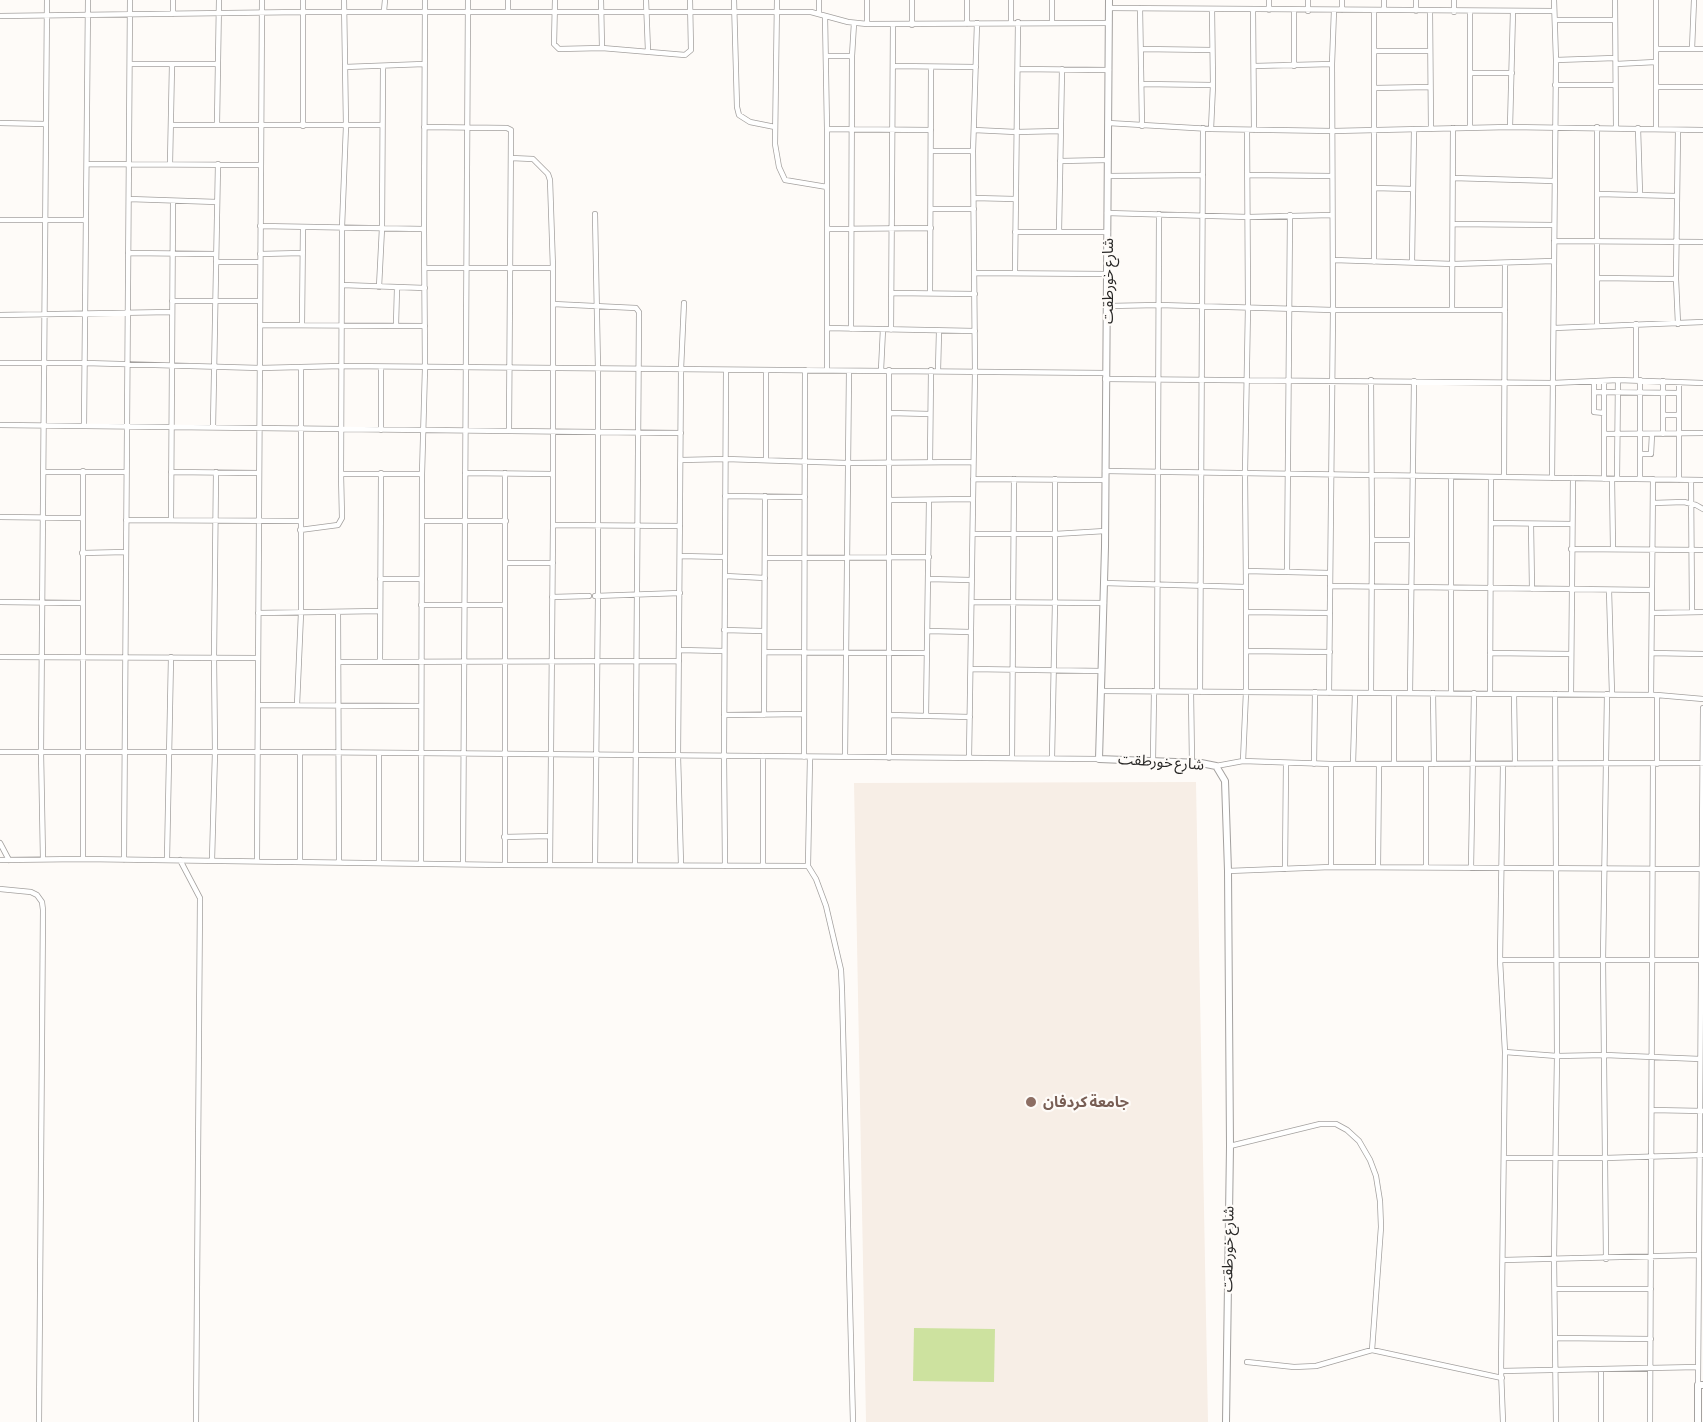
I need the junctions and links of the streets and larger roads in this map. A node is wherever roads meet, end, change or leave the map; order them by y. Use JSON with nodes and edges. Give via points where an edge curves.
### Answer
{"nodes":[{"id":1,"x":47,"y":0,"type":"edge"},
{"id":2,"x":88,"y":0,"type":"edge"},
{"id":3,"x":130,"y":0,"type":"edge"},
{"id":4,"x":173,"y":0,"type":"edge"},
{"id":5,"x":219,"y":0,"type":"edge"},
{"id":6,"x":262,"y":0,"type":"edge"},
{"id":7,"x":303,"y":0,"type":"edge"},
{"id":8,"x":344,"y":0,"type":"edge"},
{"id":9,"x":384,"y":0,"type":"edge"},
{"id":10,"x":426,"y":0,"type":"edge"},
{"id":11,"x":468,"y":0,"type":"edge"},
{"id":12,"x":508,"y":0,"type":"edge"},
{"id":13,"x":555,"y":0,"type":"edge"},
{"id":14,"x":601,"y":0,"type":"edge"},
{"id":15,"x":646,"y":0,"type":"edge"},
{"id":16,"x":690,"y":0,"type":"edge"},
{"id":17,"x":734,"y":0,"type":"edge"},
{"id":18,"x":777,"y":0,"type":"edge"},
{"id":19,"x":819,"y":0,"type":"edge"},
{"id":20,"x":867,"y":0,"type":"edge"},
{"id":21,"x":912,"y":0,"type":"edge"},
{"id":22,"x":966,"y":0,"type":"edge"},
{"id":23,"x":1011,"y":0,"type":"edge"},
{"id":24,"x":1052,"y":0,"type":"edge"},
{"id":25,"x":1109,"y":0,"type":"edge"},
{"id":26,"x":1158,"y":0,"type":"edge"},
{"id":27,"x":1197,"y":0,"type":"edge"},
{"id":28,"x":1269,"y":0,"type":"edge"},
{"id":29,"x":1308,"y":0,"type":"edge"},
{"id":30,"x":1342,"y":0,"type":"edge"},
{"id":31,"x":1384,"y":0,"type":"edge"},
{"id":32,"x":1416,"y":0,"type":"edge"},
{"id":33,"x":1455,"y":0,"type":"edge"},
{"id":34,"x":1554,"y":0,"type":"edge"},
{"id":35,"x":1615,"y":0,"type":"edge"},
{"id":36,"x":1656,"y":0,"type":"edge"},
{"id":37,"x":1694,"y":0,"type":"edge"},
{"id":38,"x":1109,"y":8,"type":"junction"},
{"id":39,"x":1140,"y":9,"type":"junction"},
{"id":40,"x":1158,"y":9,"type":"junction"},
{"id":41,"x":1196,"y":9,"type":"junction"},
{"id":42,"x":1212,"y":9,"type":"junction"},
{"id":43,"x":1253,"y":10,"type":"junction"},
{"id":44,"x":1269,"y":10,"type":"junction"},
{"id":45,"x":1294,"y":10,"type":"junction"},
{"id":46,"x":1308,"y":10,"type":"junction"},
{"id":47,"x":1334,"y":10,"type":"junction"},
{"id":48,"x":1342,"y":10,"type":"junction"},
{"id":49,"x":1374,"y":10,"type":"junction"},
{"id":50,"x":1384,"y":10,"type":"junction"},
{"id":51,"x":384,"y":11,"type":"junction"},
{"id":52,"x":425,"y":11,"type":"junction"},
{"id":53,"x":468,"y":11,"type":"junction"},
{"id":54,"x":508,"y":11,"type":"junction"},
{"id":55,"x":555,"y":11,"type":"junction"},
{"id":56,"x":600,"y":11,"type":"junction"},
{"id":57,"x":646,"y":11,"type":"junction"},
{"id":58,"x":1416,"y":11,"type":"junction"},
{"id":59,"x":1430,"y":11,"type":"junction"},
{"id":60,"x":1513,"y":11,"type":"junction"},
{"id":61,"x":1554,"y":11,"type":"junction"},
{"id":62,"x":262,"y":12,"type":"junction"},
{"id":63,"x":303,"y":12,"type":"junction"},
{"id":64,"x":344,"y":12,"type":"junction"},
{"id":65,"x":777,"y":12,"type":"junction"},
{"id":66,"x":1454,"y":12,"type":"junction"},
{"id":67,"x":1470,"y":12,"type":"junction"},
{"id":68,"x":690,"y":13,"type":"junction"},
{"id":69,"x":734,"y":13,"type":"junction"},
{"id":70,"x":819,"y":13,"type":"junction"},
{"id":71,"x":172,"y":14,"type":"junction"},
{"id":72,"x":219,"y":14,"type":"junction"},
{"id":73,"x":47,"y":15,"type":"junction"},
{"id":74,"x":88,"y":15,"type":"junction"},
{"id":75,"x":130,"y":15,"type":"junction"},
{"id":76,"x":0,"y":16,"type":"edge"},
{"id":77,"x":825,"y":16,"type":"junction"},
{"id":78,"x":1555,"y":20,"type":"junction"},
{"id":79,"x":1615,"y":20,"type":"junction"},
{"id":80,"x":1011,"y":22,"type":"junction"},
{"id":81,"x":1018,"y":22,"type":"junction"},
{"id":82,"x":1052,"y":22,"type":"junction"},
{"id":83,"x":854,"y":23,"type":"junction"},
{"id":84,"x":1109,"y":23,"type":"junction"},
{"id":85,"x":867,"y":24,"type":"junction"},
{"id":86,"x":894,"y":24,"type":"junction"},
{"id":87,"x":967,"y":24,"type":"junction"},
{"id":88,"x":977,"y":24,"type":"junction"},
{"id":89,"x":912,"y":25,"type":"junction"},
{"id":90,"x":602,"y":48,"type":"junction"},
{"id":91,"x":1141,"y":49,"type":"junction"},
{"id":92,"x":1656,"y":49,"type":"junction"},
{"id":93,"x":1692,"y":49,"type":"junction"},
{"id":94,"x":1703,"y":49,"type":"edge"},
{"id":95,"x":1212,"y":50,"type":"junction"},
{"id":96,"x":648,"y":51,"type":"junction"},
{"id":97,"x":1374,"y":51,"type":"junction"},
{"id":98,"x":1430,"y":51,"type":"junction"},
{"id":99,"x":826,"y":56,"type":"junction"},
{"id":100,"x":852,"y":56,"type":"junction"},
{"id":101,"x":1556,"y":60,"type":"junction"},
{"id":102,"x":1615,"y":61,"type":"junction"},
{"id":103,"x":1656,"y":62,"type":"junction"},
{"id":104,"x":130,"y":64,"type":"junction"},
{"id":105,"x":172,"y":64,"type":"junction"},
{"id":106,"x":218,"y":64,"type":"junction"},
{"id":107,"x":424,"y":64,"type":"junction"},
{"id":108,"x":1332,"y":64,"type":"junction"},
{"id":109,"x":893,"y":66,"type":"junction"},
{"id":110,"x":1254,"y":66,"type":"junction"},
{"id":111,"x":1294,"y":66,"type":"junction"},
{"id":112,"x":345,"y":67,"type":"junction"},
{"id":113,"x":383,"y":67,"type":"junction"},
{"id":114,"x":931,"y":67,"type":"junction"},
{"id":115,"x":976,"y":67,"type":"junction"},
{"id":116,"x":1018,"y":69,"type":"junction"},
{"id":117,"x":1062,"y":69,"type":"junction"},
{"id":118,"x":1109,"y":70,"type":"junction"},
{"id":119,"x":1512,"y":73,"type":"junction"},
{"id":120,"x":1470,"y":74,"type":"junction"},
{"id":121,"x":1142,"y":84,"type":"junction"},
{"id":122,"x":1615,"y":84,"type":"junction"},
{"id":123,"x":1213,"y":85,"type":"junction"},
{"id":124,"x":1555,"y":85,"type":"junction"},
{"id":125,"x":1430,"y":87,"type":"junction"},
{"id":126,"x":1656,"y":87,"type":"junction"},
{"id":127,"x":1703,"y":87,"type":"edge"},
{"id":128,"x":1374,"y":88,"type":"junction"},
{"id":129,"x":0,"y":123,"type":"edge"},
{"id":130,"x":1108,"y":123,"type":"junction"},
{"id":131,"x":46,"y":124,"type":"junction"},
{"id":132,"x":217,"y":124,"type":"junction"},
{"id":133,"x":171,"y":125,"type":"junction"},
{"id":134,"x":261,"y":125,"type":"junction"},
{"id":135,"x":382,"y":125,"type":"junction"},
{"id":136,"x":303,"y":126,"type":"junction"},
{"id":137,"x":346,"y":126,"type":"junction"},
{"id":138,"x":1142,"y":126,"type":"junction"},
{"id":139,"x":424,"y":127,"type":"junction"},
{"id":140,"x":1470,"y":127,"type":"junction"},
{"id":141,"x":1510,"y":127,"type":"junction"},
{"id":142,"x":1554,"y":127,"type":"junction"},
{"id":143,"x":1597,"y":127,"type":"junction"},
{"id":144,"x":467,"y":128,"type":"junction"},
{"id":145,"x":776,"y":128,"type":"junction"},
{"id":146,"x":1203,"y":128,"type":"junction"},
{"id":147,"x":1453,"y":128,"type":"junction"},
{"id":148,"x":1616,"y":128,"type":"junction"},
{"id":149,"x":1638,"y":128,"type":"junction"},
{"id":150,"x":827,"y":129,"type":"junction"},
{"id":151,"x":852,"y":129,"type":"junction"},
{"id":152,"x":893,"y":129,"type":"junction"},
{"id":153,"x":1211,"y":129,"type":"junction"},
{"id":154,"x":1414,"y":129,"type":"junction"},
{"id":155,"x":1431,"y":129,"type":"junction"},
{"id":156,"x":1656,"y":129,"type":"junction"},
{"id":157,"x":931,"y":130,"type":"junction"},
{"id":158,"x":974,"y":130,"type":"junction"},
{"id":159,"x":1060,"y":130,"type":"junction"},
{"id":160,"x":1247,"y":130,"type":"junction"},
{"id":161,"x":1254,"y":130,"type":"junction"},
{"id":162,"x":1678,"y":130,"type":"junction"},
{"id":163,"x":1703,"y":130,"type":"edge"},
{"id":164,"x":1333,"y":131,"type":"junction"},
{"id":165,"x":1374,"y":131,"type":"junction"},
{"id":166,"x":1016,"y":132,"type":"junction"},
{"id":167,"x":931,"y":151,"type":"junction"},
{"id":168,"x":973,"y":152,"type":"junction"},
{"id":169,"x":511,"y":158,"type":"junction"},
{"id":170,"x":1060,"y":160,"type":"junction"},
{"id":171,"x":1108,"y":160,"type":"junction"},
{"id":172,"x":87,"y":164,"type":"junction"},
{"id":173,"x":129,"y":164,"type":"junction"},
{"id":174,"x":170,"y":164,"type":"junction"},
{"id":175,"x":218,"y":164,"type":"junction"},
{"id":176,"x":260,"y":165,"type":"junction"},
{"id":177,"x":1248,"y":175,"type":"junction"},
{"id":178,"x":1108,"y":176,"type":"junction"},
{"id":179,"x":1203,"y":176,"type":"junction"},
{"id":180,"x":1332,"y":177,"type":"junction"},
{"id":181,"x":1453,"y":178,"type":"junction"},
{"id":182,"x":1554,"y":181,"type":"junction"},
{"id":183,"x":827,"y":187,"type":"junction"},
{"id":184,"x":1374,"y":188,"type":"junction"},
{"id":185,"x":1413,"y":189,"type":"junction"},
{"id":186,"x":1599,"y":194,"type":"junction"},
{"id":187,"x":1640,"y":194,"type":"junction"},
{"id":188,"x":1677,"y":196,"type":"junction"},
{"id":189,"x":974,"y":198,"type":"junction"},
{"id":190,"x":1015,"y":199,"type":"junction"},
{"id":191,"x":129,"y":200,"type":"junction"},
{"id":192,"x":173,"y":201,"type":"junction"},
{"id":193,"x":217,"y":202,"type":"junction"},
{"id":194,"x":931,"y":209,"type":"junction"},
{"id":195,"x":974,"y":209,"type":"junction"},
{"id":196,"x":1107,"y":213,"type":"junction"},
{"id":197,"x":595,"y":214,"type":"dead end"},
{"id":198,"x":1159,"y":214,"type":"junction"},
{"id":199,"x":1332,"y":215,"type":"junction"},
{"id":200,"x":1203,"y":216,"type":"junction"},
{"id":201,"x":1248,"y":216,"type":"junction"},
{"id":202,"x":1290,"y":216,"type":"junction"},
{"id":203,"x":0,"y":220,"type":"edge"},
{"id":204,"x":45,"y":220,"type":"junction"},
{"id":205,"x":86,"y":220,"type":"junction"},
{"id":206,"x":1453,"y":224,"type":"junction"},
{"id":207,"x":1554,"y":225,"type":"junction"},
{"id":208,"x":260,"y":226,"type":"junction"},
{"id":209,"x":342,"y":227,"type":"junction"},
{"id":210,"x":852,"y":227,"type":"junction"},
{"id":211,"x":303,"y":228,"type":"junction"},
{"id":212,"x":382,"y":228,"type":"junction"},
{"id":213,"x":424,"y":228,"type":"junction"},
{"id":214,"x":931,"y":228,"type":"junction"},
{"id":215,"x":827,"y":229,"type":"junction"},
{"id":216,"x":892,"y":229,"type":"junction"},
{"id":217,"x":1015,"y":232,"type":"junction"},
{"id":218,"x":1059,"y":232,"type":"junction"},
{"id":219,"x":1108,"y":232,"type":"junction"},
{"id":220,"x":1554,"y":241,"type":"junction"},
{"id":221,"x":1598,"y":241,"type":"junction"},
{"id":222,"x":1676,"y":242,"type":"junction"},
{"id":223,"x":1703,"y":242,"type":"edge"},
{"id":224,"x":128,"y":253,"type":"junction"},
{"id":225,"x":302,"y":253,"type":"junction"},
{"id":226,"x":172,"y":254,"type":"junction"},
{"id":227,"x":216,"y":254,"type":"junction"},
{"id":228,"x":260,"y":254,"type":"junction"},
{"id":229,"x":1334,"y":260,"type":"junction"},
{"id":230,"x":1554,"y":261,"type":"junction"},
{"id":231,"x":216,"y":262,"type":"junction"},
{"id":232,"x":260,"y":262,"type":"junction"},
{"id":233,"x":1374,"y":262,"type":"junction"},
{"id":234,"x":1412,"y":262,"type":"junction"},
{"id":235,"x":1505,"y":263,"type":"junction"},
{"id":236,"x":1453,"y":264,"type":"junction"},
{"id":237,"x":510,"y":267,"type":"junction"},
{"id":238,"x":425,"y":268,"type":"junction"},
{"id":239,"x":466,"y":268,"type":"junction"},
{"id":240,"x":553,"y":268,"type":"junction"},
{"id":241,"x":1015,"y":272,"type":"junction"},
{"id":242,"x":976,"y":273,"type":"junction"},
{"id":243,"x":1107,"y":273,"type":"junction"},
{"id":244,"x":1598,"y":278,"type":"junction"},
{"id":245,"x":1676,"y":279,"type":"junction"},
{"id":246,"x":342,"y":285,"type":"junction"},
{"id":247,"x":379,"y":287,"type":"junction"},
{"id":248,"x":398,"y":288,"type":"junction"},
{"id":249,"x":425,"y":288,"type":"junction"},
{"id":250,"x":892,"y":292,"type":"junction"},
{"id":251,"x":930,"y":294,"type":"junction"},
{"id":252,"x":975,"y":294,"type":"junction"},
{"id":253,"x":172,"y":301,"type":"junction"},
{"id":254,"x":260,"y":301,"type":"junction"},
{"id":255,"x":216,"y":302,"type":"junction"},
{"id":256,"x":684,"y":303,"type":"dead end"},
{"id":257,"x":553,"y":304,"type":"junction"},
{"id":258,"x":1159,"y":305,"type":"junction"},
{"id":259,"x":597,"y":306,"type":"junction"},
{"id":260,"x":1108,"y":306,"type":"junction"},
{"id":261,"x":1202,"y":306,"type":"junction"},
{"id":262,"x":1248,"y":308,"type":"junction"},
{"id":263,"x":1288,"y":308,"type":"junction"},
{"id":264,"x":1452,"y":309,"type":"junction"},
{"id":265,"x":1333,"y":310,"type":"junction"},
{"id":266,"x":1505,"y":310,"type":"junction"},
{"id":267,"x":128,"y":312,"type":"junction"},
{"id":268,"x":171,"y":312,"type":"junction"},
{"id":269,"x":86,"y":313,"type":"junction"},
{"id":270,"x":45,"y":314,"type":"junction"},
{"id":271,"x":0,"y":315,"type":"edge"},
{"id":272,"x":1703,"y":322,"type":"edge"},
{"id":273,"x":302,"y":324,"type":"junction"},
{"id":274,"x":1636,"y":324,"type":"junction"},
{"id":275,"x":1678,"y":324,"type":"junction"},
{"id":276,"x":260,"y":325,"type":"junction"},
{"id":277,"x":342,"y":325,"type":"junction"},
{"id":278,"x":396,"y":326,"type":"junction"},
{"id":279,"x":425,"y":326,"type":"junction"},
{"id":280,"x":1597,"y":326,"type":"junction"},
{"id":281,"x":827,"y":328,"type":"junction"},
{"id":282,"x":1554,"y":328,"type":"junction"},
{"id":283,"x":851,"y":329,"type":"junction"},
{"id":284,"x":882,"y":329,"type":"junction"},
{"id":285,"x":891,"y":330,"type":"junction"},
{"id":286,"x":939,"y":331,"type":"junction"},
{"id":287,"x":975,"y":331,"type":"junction"},
{"id":288,"x":0,"y":363,"type":"edge"},
{"id":289,"x":44,"y":363,"type":"junction"},
{"id":290,"x":85,"y":363,"type":"junction"},
{"id":291,"x":128,"y":364,"type":"junction"},
{"id":292,"x":172,"y":365,"type":"junction"},
{"id":293,"x":342,"y":366,"type":"junction"},
{"id":294,"x":215,"y":367,"type":"junction"},
{"id":295,"x":381,"y":367,"type":"junction"},
{"id":296,"x":465,"y":367,"type":"junction"},
{"id":297,"x":260,"y":368,"type":"junction"},
{"id":298,"x":302,"y":368,"type":"junction"},
{"id":299,"x":426,"y":368,"type":"junction"},
{"id":300,"x":510,"y":368,"type":"junction"},
{"id":301,"x":553,"y":369,"type":"junction"},
{"id":302,"x":598,"y":369,"type":"junction"},
{"id":303,"x":638,"y":369,"type":"junction"},
{"id":304,"x":681,"y":369,"type":"junction"},
{"id":305,"x":726,"y":370,"type":"junction"},
{"id":306,"x":766,"y":370,"type":"junction"},
{"id":307,"x":805,"y":370,"type":"junction"},
{"id":308,"x":827,"y":370,"type":"junction"},
{"id":309,"x":881,"y":370,"type":"junction"},
{"id":310,"x":889,"y":370,"type":"junction"},
{"id":311,"x":931,"y":370,"type":"junction"},
{"id":312,"x":849,"y":371,"type":"junction"},
{"id":313,"x":938,"y":371,"type":"junction"},
{"id":314,"x":975,"y":372,"type":"junction"},
{"id":315,"x":1106,"y":376,"type":"junction"},
{"id":316,"x":1159,"y":380,"type":"junction"},
{"id":317,"x":1247,"y":380,"type":"junction"},
{"id":318,"x":1289,"y":380,"type":"junction"},
{"id":319,"x":1332,"y":380,"type":"junction"},
{"id":320,"x":1371,"y":380,"type":"junction"},
{"id":321,"x":1618,"y":380,"type":"junction"},
{"id":322,"x":1638,"y":380,"type":"junction"},
{"id":323,"x":1203,"y":381,"type":"junction"},
{"id":324,"x":1414,"y":381,"type":"junction"},
{"id":325,"x":1505,"y":381,"type":"junction"},
{"id":326,"x":1604,"y":381,"type":"junction"},
{"id":327,"x":1662,"y":381,"type":"junction"},
{"id":328,"x":1553,"y":382,"type":"junction"},
{"id":329,"x":1594,"y":382,"type":"junction"},
{"id":330,"x":1679,"y":382,"type":"junction"},
{"id":331,"x":1703,"y":383,"type":"edge"},
{"id":332,"x":1594,"y":392,"type":"junction"},
{"id":333,"x":1603,"y":392,"type":"junction"},
{"id":334,"x":1618,"y":393,"type":"junction"},
{"id":335,"x":1640,"y":393,"type":"junction"},
{"id":336,"x":1663,"y":393,"type":"junction"},
{"id":337,"x":1678,"y":393,"type":"junction"},
{"id":338,"x":890,"y":413,"type":"junction"},
{"id":339,"x":1604,"y":413,"type":"junction"},
{"id":340,"x":930,"y":414,"type":"junction"},
{"id":341,"x":1663,"y":415,"type":"junction"},
{"id":342,"x":1678,"y":415,"type":"junction"},
{"id":343,"x":0,"y":425,"type":"edge"},
{"id":344,"x":44,"y":426,"type":"junction"},
{"id":345,"x":84,"y":426,"type":"junction"},
{"id":346,"x":213,"y":427,"type":"junction"},
{"id":347,"x":127,"y":428,"type":"junction"},
{"id":348,"x":171,"y":428,"type":"junction"},
{"id":349,"x":260,"y":429,"type":"junction"},
{"id":350,"x":301,"y":429,"type":"junction"},
{"id":351,"x":423,"y":429,"type":"junction"},
{"id":352,"x":341,"y":430,"type":"junction"},
{"id":353,"x":381,"y":430,"type":"junction"},
{"id":354,"x":466,"y":430,"type":"junction"},
{"id":355,"x":509,"y":431,"type":"junction"},
{"id":356,"x":553,"y":431,"type":"junction"},
{"id":357,"x":598,"y":432,"type":"junction"},
{"id":358,"x":639,"y":432,"type":"junction"},
{"id":359,"x":681,"y":433,"type":"junction"},
{"id":360,"x":1679,"y":433,"type":"junction"},
{"id":361,"x":1703,"y":433,"type":"edge"},
{"id":362,"x":1604,"y":434,"type":"junction"},
{"id":363,"x":1618,"y":434,"type":"junction"},
{"id":364,"x":1641,"y":434,"type":"junction"},
{"id":365,"x":1652,"y":434,"type":"junction"},
{"id":366,"x":1663,"y":434,"type":"junction"},
{"id":367,"x":1641,"y":454,"type":"junction"},
{"id":368,"x":726,"y":459,"type":"junction"},
{"id":369,"x":681,"y":460,"type":"junction"},
{"id":370,"x":766,"y":460,"type":"junction"},
{"id":371,"x":806,"y":461,"type":"junction"},
{"id":372,"x":930,"y":462,"type":"junction"},
{"id":373,"x":973,"y":462,"type":"junction"},
{"id":374,"x":847,"y":463,"type":"junction"},
{"id":375,"x":889,"y":463,"type":"junction"},
{"id":376,"x":83,"y":471,"type":"junction"},
{"id":377,"x":1106,"y":471,"type":"junction"},
{"id":378,"x":1158,"y":471,"type":"junction"},
{"id":379,"x":44,"y":472,"type":"junction"},
{"id":380,"x":126,"y":472,"type":"junction"},
{"id":381,"x":171,"y":472,"type":"junction"},
{"id":382,"x":216,"y":472,"type":"junction"},
{"id":383,"x":1202,"y":472,"type":"junction"},
{"id":384,"x":259,"y":473,"type":"junction"},
{"id":385,"x":381,"y":473,"type":"junction"},
{"id":386,"x":465,"y":473,"type":"junction"},
{"id":387,"x":505,"y":473,"type":"junction"},
{"id":388,"x":1245,"y":473,"type":"junction"},
{"id":389,"x":341,"y":474,"type":"junction"},
{"id":390,"x":422,"y":474,"type":"junction"},
{"id":391,"x":552,"y":474,"type":"junction"},
{"id":392,"x":1288,"y":474,"type":"junction"},
{"id":393,"x":1331,"y":474,"type":"junction"},
{"id":394,"x":1372,"y":475,"type":"junction"},
{"id":395,"x":1413,"y":476,"type":"junction"},
{"id":396,"x":1451,"y":476,"type":"junction"},
{"id":397,"x":1491,"y":477,"type":"junction"},
{"id":398,"x":1504,"y":477,"type":"junction"},
{"id":399,"x":1552,"y":478,"type":"junction"},
{"id":400,"x":1573,"y":478,"type":"junction"},
{"id":401,"x":1604,"y":478,"type":"junction"},
{"id":402,"x":973,"y":479,"type":"junction"},
{"id":403,"x":1014,"y":479,"type":"junction"},
{"id":404,"x":1055,"y":479,"type":"junction"},
{"id":405,"x":1615,"y":479,"type":"junction"},
{"id":406,"x":1640,"y":479,"type":"junction"},
{"id":407,"x":1653,"y":479,"type":"junction"},
{"id":408,"x":1105,"y":480,"type":"junction"},
{"id":409,"x":1679,"y":480,"type":"junction"},
{"id":410,"x":1691,"y":480,"type":"junction"},
{"id":411,"x":1703,"y":480,"type":"edge"},
{"id":412,"x":725,"y":496,"type":"junction"},
{"id":413,"x":765,"y":496,"type":"junction"},
{"id":414,"x":806,"y":496,"type":"junction"},
{"id":415,"x":973,"y":499,"type":"junction"},
{"id":416,"x":889,"y":500,"type":"junction"},
{"id":417,"x":929,"y":500,"type":"junction"},
{"id":418,"x":1653,"y":503,"type":"junction"},
{"id":419,"x":1691,"y":503,"type":"junction"},
{"id":420,"x":1703,"y":509,"type":"edge"},
{"id":421,"x":0,"y":517,"type":"edge"},
{"id":422,"x":44,"y":518,"type":"junction"},
{"id":423,"x":83,"y":518,"type":"junction"},
{"id":424,"x":126,"y":520,"type":"junction"},
{"id":425,"x":171,"y":520,"type":"junction"},
{"id":426,"x":215,"y":521,"type":"junction"},
{"id":427,"x":259,"y":521,"type":"junction"},
{"id":428,"x":300,"y":521,"type":"junction"},
{"id":429,"x":422,"y":521,"type":"junction"},
{"id":430,"x":465,"y":521,"type":"junction"},
{"id":431,"x":506,"y":521,"type":"junction"},
{"id":432,"x":1491,"y":523,"type":"junction"},
{"id":433,"x":1531,"y":524,"type":"junction"},
{"id":434,"x":1572,"y":524,"type":"junction"},
{"id":435,"x":553,"y":525,"type":"junction"},
{"id":436,"x":597,"y":525,"type":"junction"},
{"id":437,"x":637,"y":525,"type":"junction"},
{"id":438,"x":680,"y":526,"type":"junction"},
{"id":439,"x":300,"y":530,"type":"junction"},
{"id":440,"x":1105,"y":531,"type":"junction"},
{"id":441,"x":973,"y":534,"type":"junction"},
{"id":442,"x":1014,"y":534,"type":"junction"},
{"id":443,"x":1055,"y":534,"type":"junction"},
{"id":444,"x":1372,"y":540,"type":"junction"},
{"id":445,"x":1411,"y":540,"type":"junction"},
{"id":446,"x":1571,"y":549,"type":"junction"},
{"id":447,"x":1612,"y":549,"type":"junction"},
{"id":448,"x":1652,"y":549,"type":"junction"},
{"id":449,"x":1691,"y":549,"type":"junction"},
{"id":450,"x":1703,"y":550,"type":"edge"},
{"id":451,"x":126,"y":552,"type":"junction"},
{"id":452,"x":82,"y":553,"type":"junction"},
{"id":453,"x":680,"y":556,"type":"junction"},
{"id":454,"x":888,"y":556,"type":"junction"},
{"id":455,"x":928,"y":556,"type":"junction"},
{"id":456,"x":725,"y":557,"type":"junction"},
{"id":457,"x":806,"y":557,"type":"junction"},
{"id":458,"x":765,"y":558,"type":"junction"},
{"id":459,"x":847,"y":558,"type":"junction"},
{"id":460,"x":506,"y":563,"type":"junction"},
{"id":461,"x":553,"y":563,"type":"junction"},
{"id":462,"x":1246,"y":571,"type":"junction"},
{"id":463,"x":1287,"y":572,"type":"junction"},
{"id":464,"x":1330,"y":573,"type":"junction"},
{"id":465,"x":725,"y":576,"type":"junction"},
{"id":466,"x":765,"y":578,"type":"junction"},
{"id":467,"x":380,"y":579,"type":"junction"},
{"id":468,"x":422,"y":579,"type":"junction"},
{"id":469,"x":928,"y":579,"type":"junction"},
{"id":470,"x":971,"y":580,"type":"junction"},
{"id":471,"x":1104,"y":583,"type":"junction"},
{"id":472,"x":1158,"y":584,"type":"junction"},
{"id":473,"x":1202,"y":586,"type":"junction"},
{"id":474,"x":1330,"y":586,"type":"junction"},
{"id":475,"x":1371,"y":586,"type":"junction"},
{"id":476,"x":1246,"y":587,"type":"junction"},
{"id":477,"x":1412,"y":587,"type":"junction"},
{"id":478,"x":1452,"y":588,"type":"junction"},
{"id":479,"x":1490,"y":588,"type":"junction"},
{"id":480,"x":1532,"y":589,"type":"junction"},
{"id":481,"x":1571,"y":589,"type":"junction"},
{"id":482,"x":1609,"y":590,"type":"junction"},
{"id":483,"x":1652,"y":590,"type":"junction"},
{"id":484,"x":680,"y":593,"type":"junction"},
{"id":485,"x":638,"y":594,"type":"junction"},
{"id":486,"x":588,"y":596,"type":"dead end"},
{"id":487,"x":597,"y":596,"type":"junction"},
{"id":488,"x":552,"y":597,"type":"junction"},
{"id":489,"x":1013,"y":601,"type":"junction"},
{"id":490,"x":0,"y":602,"type":"edge"},
{"id":491,"x":972,"y":602,"type":"junction"},
{"id":492,"x":44,"y":603,"type":"junction"},
{"id":493,"x":82,"y":603,"type":"junction"},
{"id":494,"x":1055,"y":603,"type":"junction"},
{"id":495,"x":1104,"y":603,"type":"junction"},
{"id":496,"x":421,"y":605,"type":"junction"},
{"id":497,"x":464,"y":605,"type":"junction"},
{"id":498,"x":505,"y":605,"type":"junction"},
{"id":499,"x":380,"y":611,"type":"junction"},
{"id":500,"x":338,"y":612,"type":"junction"},
{"id":501,"x":1246,"y":612,"type":"junction"},
{"id":502,"x":1692,"y":612,"type":"junction"},
{"id":503,"x":1703,"y":612,"type":"edge"},
{"id":504,"x":258,"y":613,"type":"junction"},
{"id":505,"x":301,"y":613,"type":"junction"},
{"id":506,"x":1330,"y":613,"type":"junction"},
{"id":507,"x":1652,"y":613,"type":"junction"},
{"id":508,"x":724,"y":630,"type":"junction"},
{"id":509,"x":928,"y":631,"type":"junction"},
{"id":510,"x":763,"y":632,"type":"junction"},
{"id":511,"x":971,"y":632,"type":"junction"},
{"id":512,"x":679,"y":650,"type":"junction"},
{"id":513,"x":724,"y":651,"type":"junction"},
{"id":514,"x":1246,"y":651,"type":"junction"},
{"id":515,"x":765,"y":652,"type":"junction"},
{"id":516,"x":1330,"y":652,"type":"junction"},
{"id":517,"x":804,"y":653,"type":"junction"},
{"id":518,"x":846,"y":653,"type":"junction"},
{"id":519,"x":1490,"y":653,"type":"junction"},
{"id":520,"x":1652,"y":653,"type":"junction"},
{"id":521,"x":889,"y":654,"type":"junction"},
{"id":522,"x":927,"y":654,"type":"junction"},
{"id":523,"x":1571,"y":654,"type":"junction"},
{"id":524,"x":1703,"y":654,"type":"edge"},
{"id":525,"x":0,"y":657,"type":"edge"},
{"id":526,"x":42,"y":657,"type":"junction"},
{"id":527,"x":82,"y":657,"type":"junction"},
{"id":528,"x":125,"y":657,"type":"junction"},
{"id":529,"x":171,"y":657,"type":"junction"},
{"id":530,"x":214,"y":657,"type":"junction"},
{"id":531,"x":258,"y":657,"type":"junction"},
{"id":532,"x":380,"y":661,"type":"junction"},
{"id":533,"x":637,"y":661,"type":"junction"},
{"id":534,"x":679,"y":661,"type":"junction"},
{"id":535,"x":339,"y":662,"type":"junction"},
{"id":536,"x":422,"y":662,"type":"junction"},
{"id":537,"x":463,"y":662,"type":"junction"},
{"id":538,"x":505,"y":662,"type":"junction"},
{"id":539,"x":551,"y":662,"type":"junction"},
{"id":540,"x":597,"y":662,"type":"junction"},
{"id":541,"x":970,"y":669,"type":"junction"},
{"id":542,"x":1013,"y":669,"type":"junction"},
{"id":543,"x":1054,"y":670,"type":"junction"},
{"id":544,"x":1102,"y":671,"type":"junction"},
{"id":545,"x":1102,"y":691,"type":"junction"},
{"id":546,"x":1155,"y":691,"type":"junction"},
{"id":547,"x":1191,"y":692,"type":"junction"},
{"id":548,"x":1200,"y":692,"type":"junction"},
{"id":549,"x":1246,"y":692,"type":"junction"},
{"id":550,"x":1315,"y":693,"type":"junction"},
{"id":551,"x":1329,"y":693,"type":"junction"},
{"id":552,"x":1355,"y":693,"type":"junction"},
{"id":553,"x":1371,"y":693,"type":"junction"},
{"id":554,"x":1410,"y":693,"type":"junction"},
{"id":555,"x":1433,"y":693,"type":"junction"},
{"id":556,"x":1451,"y":693,"type":"junction"},
{"id":557,"x":1474,"y":693,"type":"junction"},
{"id":558,"x":1394,"y":694,"type":"junction"},
{"id":559,"x":1490,"y":694,"type":"junction"},
{"id":560,"x":1514,"y":694,"type":"junction"},
{"id":561,"x":1555,"y":694,"type":"junction"},
{"id":562,"x":1571,"y":694,"type":"junction"},
{"id":563,"x":1609,"y":694,"type":"junction"},
{"id":564,"x":1654,"y":695,"type":"junction"},
{"id":565,"x":1703,"y":699,"type":"edge"},
{"id":566,"x":258,"y":705,"type":"junction"},
{"id":567,"x":297,"y":705,"type":"junction"},
{"id":568,"x":338,"y":705,"type":"junction"},
{"id":569,"x":421,"y":706,"type":"junction"},
{"id":570,"x":1703,"y":708,"type":"edge"},
{"id":571,"x":804,"y":714,"type":"junction"},
{"id":572,"x":764,"y":715,"type":"junction"},
{"id":573,"x":889,"y":715,"type":"junction"},
{"id":574,"x":724,"y":716,"type":"junction"},
{"id":575,"x":926,"y":716,"type":"junction"},
{"id":576,"x":970,"y":717,"type":"junction"},
{"id":577,"x":0,"y":752,"type":"edge"},
{"id":578,"x":41,"y":752,"type":"junction"},
{"id":579,"x":83,"y":752,"type":"junction"},
{"id":580,"x":125,"y":752,"type":"junction"},
{"id":581,"x":170,"y":752,"type":"junction"},
{"id":582,"x":215,"y":752,"type":"junction"},
{"id":583,"x":258,"y":752,"type":"junction"},
{"id":584,"x":300,"y":752,"type":"junction"},
{"id":585,"x":338,"y":753,"type":"junction"},
{"id":586,"x":379,"y":753,"type":"junction"},
{"id":587,"x":420,"y":753,"type":"junction"},
{"id":588,"x":463,"y":754,"type":"junction"},
{"id":589,"x":504,"y":754,"type":"junction"},
{"id":590,"x":550,"y":754,"type":"junction"},
{"id":591,"x":596,"y":755,"type":"junction"},
{"id":592,"x":638,"y":756,"type":"junction"},
{"id":593,"x":678,"y":756,"type":"junction"},
{"id":594,"x":724,"y":756,"type":"junction"},
{"id":595,"x":763,"y":756,"type":"junction"},
{"id":596,"x":807,"y":757,"type":"junction"},
{"id":597,"x":845,"y":757,"type":"junction"},
{"id":598,"x":889,"y":758,"type":"junction"},
{"id":599,"x":969,"y":758,"type":"junction"},
{"id":600,"x":1012,"y":758,"type":"junction"},
{"id":601,"x":1052,"y":758,"type":"junction"},
{"id":602,"x":1100,"y":759,"type":"junction"},
{"id":603,"x":1153,"y":760,"type":"junction"},
{"id":604,"x":1242,"y":761,"type":"junction"},
{"id":605,"x":1192,"y":763,"type":"junction"},
{"id":606,"x":1702,"y":763,"type":"edge"},
{"id":607,"x":1286,"y":764,"type":"junction"},
{"id":608,"x":1314,"y":764,"type":"junction"},
{"id":609,"x":1331,"y":764,"type":"junction"},
{"id":610,"x":1353,"y":764,"type":"junction"},
{"id":611,"x":1379,"y":764,"type":"junction"},
{"id":612,"x":1394,"y":764,"type":"junction"},
{"id":613,"x":1426,"y":764,"type":"junction"},
{"id":614,"x":1434,"y":764,"type":"junction"},
{"id":615,"x":1473,"y":764,"type":"junction"},
{"id":616,"x":1503,"y":764,"type":"junction"},
{"id":617,"x":1515,"y":764,"type":"junction"},
{"id":618,"x":1556,"y":764,"type":"junction"},
{"id":619,"x":1606,"y":764,"type":"junction"},
{"id":620,"x":1655,"y":764,"type":"junction"},
{"id":621,"x":1216,"y":766,"type":"junction"},
{"id":622,"x":550,"y":836,"type":"junction"},
{"id":623,"x":504,"y":837,"type":"junction"},
{"id":624,"x":0,"y":843,"type":"edge"},
{"id":625,"x":1702,"y":852,"type":"edge"},
{"id":626,"x":43,"y":858,"type":"junction"},
{"id":627,"x":83,"y":859,"type":"junction"},
{"id":628,"x":0,"y":860,"type":"edge"},
{"id":629,"x":9,"y":860,"type":"junction"},
{"id":630,"x":124,"y":860,"type":"junction"},
{"id":631,"x":167,"y":860,"type":"junction"},
{"id":632,"x":180,"y":860,"type":"junction"},
{"id":633,"x":212,"y":860,"type":"junction"},
{"id":634,"x":257,"y":860,"type":"junction"},
{"id":635,"x":300,"y":861,"type":"junction"},
{"id":636,"x":339,"y":862,"type":"junction"},
{"id":637,"x":379,"y":863,"type":"junction"},
{"id":638,"x":421,"y":864,"type":"junction"},
{"id":639,"x":463,"y":864,"type":"junction"},
{"id":640,"x":635,"y":864,"type":"junction"},
{"id":641,"x":505,"y":865,"type":"junction"},
{"id":642,"x":550,"y":865,"type":"junction"},
{"id":643,"x":595,"y":865,"type":"junction"},
{"id":644,"x":681,"y":865,"type":"junction"},
{"id":645,"x":725,"y":866,"type":"junction"},
{"id":646,"x":763,"y":866,"type":"junction"},
{"id":647,"x":808,"y":866,"type":"junction"},
{"id":648,"x":1331,"y":867,"type":"junction"},
{"id":649,"x":1378,"y":867,"type":"junction"},
{"id":650,"x":1426,"y":867,"type":"junction"},
{"id":651,"x":1471,"y":868,"type":"junction"},
{"id":652,"x":1501,"y":868,"type":"junction"},
{"id":653,"x":1556,"y":868,"type":"junction"},
{"id":654,"x":1605,"y":868,"type":"junction"},
{"id":655,"x":1652,"y":868,"type":"junction"},
{"id":656,"x":1285,"y":869,"type":"junction"},
{"id":657,"x":1701,"y":869,"type":"junction"},
{"id":658,"x":1228,"y":871,"type":"junction"},
{"id":659,"x":0,"y":889,"type":"edge"},
{"id":660,"x":1702,"y":940,"type":"edge"},
{"id":661,"x":1500,"y":960,"type":"junction"},
{"id":662,"x":1604,"y":960,"type":"junction"},
{"id":663,"x":1652,"y":960,"type":"junction"},
{"id":664,"x":1701,"y":960,"type":"junction"},
{"id":665,"x":1557,"y":961,"type":"junction"},
{"id":666,"x":1702,"y":982,"type":"edge"},
{"id":667,"x":1505,"y":1052,"type":"junction"},
{"id":668,"x":1605,"y":1055,"type":"junction"},
{"id":669,"x":1557,"y":1056,"type":"junction"},
{"id":670,"x":1651,"y":1058,"type":"junction"},
{"id":671,"x":1700,"y":1059,"type":"junction"},
{"id":672,"x":1652,"y":1110,"type":"junction"},
{"id":673,"x":1701,"y":1110,"type":"edge"},
{"id":674,"x":1230,"y":1146,"type":"junction"},
{"id":675,"x":1701,"y":1155,"type":"edge"},
{"id":676,"x":1653,"y":1156,"type":"junction"},
{"id":677,"x":1556,"y":1157,"type":"junction"},
{"id":678,"x":1505,"y":1158,"type":"junction"},
{"id":679,"x":1605,"y":1158,"type":"junction"},
{"id":680,"x":1698,"y":1255,"type":"junction"},
{"id":681,"x":1651,"y":1257,"type":"junction"},
{"id":682,"x":1554,"y":1259,"type":"junction"},
{"id":683,"x":1606,"y":1259,"type":"junction"},
{"id":684,"x":1504,"y":1260,"type":"junction"},
{"id":685,"x":1701,"y":1265,"type":"edge"},
{"id":686,"x":1555,"y":1288,"type":"junction"},
{"id":687,"x":1651,"y":1289,"type":"junction"},
{"id":688,"x":1555,"y":1338,"type":"junction"},
{"id":689,"x":1651,"y":1338,"type":"junction"},
{"id":690,"x":1372,"y":1350,"type":"junction"},
{"id":691,"x":1247,"y":1362,"type":"dead end"},
{"id":692,"x":1698,"y":1367,"type":"junction"},
{"id":693,"x":1651,"y":1369,"type":"junction"},
{"id":694,"x":1555,"y":1370,"type":"junction"},
{"id":695,"x":1601,"y":1370,"type":"junction"},
{"id":696,"x":1502,"y":1371,"type":"junction"},
{"id":697,"x":1502,"y":1378,"type":"junction"},
{"id":698,"x":1701,"y":1385,"type":"edge"},
{"id":699,"x":1700,"y":1398,"type":"edge"},
{"id":700,"x":39,"y":1422,"type":"edge"},
{"id":701,"x":196,"y":1422,"type":"edge"},
{"id":702,"x":853,"y":1422,"type":"edge"},
{"id":703,"x":1226,"y":1422,"type":"edge"},
{"id":704,"x":1503,"y":1422,"type":"edge"},
{"id":705,"x":1556,"y":1422,"type":"edge"},
{"id":706,"x":1601,"y":1422,"type":"edge"},
{"id":707,"x":1650,"y":1422,"type":"edge"},
{"id":708,"x":1698,"y":1422,"type":"edge"}],
"edges":[{"from":1,"to":73,"type":"street"},
{"from":2,"to":74,"type":"street"},
{"from":3,"to":75,"type":"street"},
{"from":4,"to":71,"type":"street"},
{"from":5,"to":72,"type":"street"},
{"from":6,"to":62,"type":"street"},
{"from":7,"to":63,"type":"street"},
{"from":8,"to":64,"type":"street"},
{"from":9,"to":51,"type":"street"},
{"from":10,"to":52,"type":"street"},
{"from":11,"to":53,"type":"street"},
{"from":12,"to":54,"type":"street"},
{"from":13,"to":55,"type":"street"},
{"from":14,"to":56,"type":"street"},
{"from":15,"to":57,"type":"street"},
{"from":16,"to":68,"type":"street"},
{"from":17,"to":69,"type":"street"},
{"from":18,"to":65,"type":"street"},
{"from":19,"to":70,"type":"street"},
{"from":20,"to":85,"type":"street"},
{"from":21,"to":89,"type":"street"},
{"from":22,"to":87,"type":"street"},
{"from":23,"to":80,"type":"street"},
{"from":24,"to":82,"type":"street"},
{"from":25,"to":38,"type":"street","name":"شارع خورطقت"},
{"from":26,"to":40,"type":"street"},
{"from":27,"to":41,"type":"street"},
{"from":28,"to":44,"type":"street"},
{"from":29,"to":46,"type":"street"},
{"from":30,"to":48,"type":"street"},
{"from":31,"to":50,"type":"street"},
{"from":32,"to":58,"type":"street"},
{"from":33,"to":66,"type":"street"},
{"from":34,"to":61,"type":"street"},
{"from":35,"to":79,"type":"street"},
{"from":36,"to":92,"type":"street"},
{"from":37,"to":93,"type":"street"},
{"from":38,"to":39,"type":"street"},
{"from":38,"to":84,"type":"street","name":"شارع خورطقت"},
{"from":39,"to":40,"type":"street"},
{"from":39,"to":91,"type":"street"},
{"from":40,"to":41,"type":"street"},
{"from":41,"to":42,"type":"street"},
{"from":42,"to":43,"type":"street"},
{"from":42,"to":95,"type":"street"},
{"from":43,"to":44,"type":"street"},
{"from":43,"to":110,"type":"street"},
{"from":44,"to":45,"type":"street"},
{"from":45,"to":46,"type":"street"},
{"from":45,"to":111,"type":"street"},
{"from":46,"to":47,"type":"street"},
{"from":47,"to":48,"type":"street"},
{"from":47,"to":108,"type":"street"},
{"from":48,"to":49,"type":"street"},
{"from":49,"to":50,"type":"street"},
{"from":49,"to":97,"type":"street"},
{"from":50,"to":58,"type":"street"},
{"from":51,"to":52,"type":"street"},
{"from":51,"to":64,"type":"street"},
{"from":52,"to":53,"type":"street"},
{"from":52,"to":107,"type":"street"},
{"from":53,"to":54,"type":"street"},
{"from":53,"to":144,"type":"street"},
{"from":54,"to":55,"type":"street"},
{"from":55,"to":56,"type":"street"},
{"from":55,"to":90,"type":"street","via":[[556,47]]},
{"from":56,"to":57,"type":"street"},
{"from":56,"to":90,"type":"street"},
{"from":57,"to":68,"type":"street"},
{"from":57,"to":96,"type":"street"},
{"from":58,"to":59,"type":"street"},
{"from":59,"to":66,"type":"street"},
{"from":59,"to":98,"type":"street"},
{"from":60,"to":61,"type":"street"},
{"from":60,"to":67,"type":"street"},
{"from":60,"to":119,"type":"street"},
{"from":61,"to":78,"type":"street"},
{"from":62,"to":63,"type":"street"},
{"from":62,"to":72,"type":"street"},
{"from":62,"to":134,"type":"street"},
{"from":63,"to":64,"type":"street"},
{"from":63,"to":136,"type":"street"},
{"from":64,"to":112,"type":"street"},
{"from":65,"to":69,"type":"street"},
{"from":65,"to":70,"type":"street"},
{"from":65,"to":145,"type":"street"},
{"from":66,"to":67,"type":"street"},
{"from":67,"to":120,"type":"street"},
{"from":68,"to":69,"type":"street"},
{"from":68,"to":96,"type":"street","via":[[689,53]]},
{"from":69,"to":145,"type":"street","via":[[736,107],[739,115],[750,122]]},
{"from":70,"to":77,"type":"street"},
{"from":71,"to":72,"type":"street"},
{"from":71,"to":75,"type":"street"},
{"from":72,"to":106,"type":"street"},
{"from":73,"to":74,"type":"street"},
{"from":73,"to":76,"type":"street"},
{"from":73,"to":131,"type":"street"},
{"from":74,"to":75,"type":"street"},
{"from":74,"to":172,"type":"street"},
{"from":75,"to":104,"type":"street"},
{"from":77,"to":83,"type":"street"},
{"from":77,"to":99,"type":"street"},
{"from":78,"to":79,"type":"street"},
{"from":78,"to":101,"type":"street"},
{"from":79,"to":102,"type":"street"},
{"from":80,"to":81,"type":"street"},
{"from":80,"to":88,"type":"street"},
{"from":81,"to":82,"type":"street"},
{"from":81,"to":116,"type":"street"},
{"from":82,"to":84,"type":"street"},
{"from":83,"to":85,"type":"street"},
{"from":83,"to":100,"type":"street"},
{"from":84,"to":118,"type":"street","name":"شارع خورطقت"},
{"from":85,"to":86,"type":"street"},
{"from":86,"to":89,"type":"street"},
{"from":86,"to":109,"type":"street"},
{"from":87,"to":88,"type":"street"},
{"from":87,"to":89,"type":"street"},
{"from":88,"to":115,"type":"street"},
{"from":90,"to":96,"type":"street"},
{"from":91,"to":95,"type":"street"},
{"from":91,"to":121,"type":"street"},
{"from":92,"to":93,"type":"street"},
{"from":92,"to":103,"type":"street"},
{"from":93,"to":94,"type":"street"},
{"from":95,"to":123,"type":"street"},
{"from":97,"to":98,"type":"street"},
{"from":97,"to":128,"type":"street"},
{"from":98,"to":125,"type":"street"},
{"from":99,"to":100,"type":"street"},
{"from":99,"to":150,"type":"street"},
{"from":100,"to":151,"type":"street"},
{"from":101,"to":102,"type":"street"},
{"from":101,"to":124,"type":"street"},
{"from":102,"to":103,"type":"street"},
{"from":102,"to":122,"type":"street"},
{"from":103,"to":126,"type":"street"},
{"from":104,"to":105,"type":"street"},
{"from":104,"to":173,"type":"street"},
{"from":105,"to":106,"type":"street"},
{"from":105,"to":133,"type":"street"},
{"from":106,"to":132,"type":"street"},
{"from":107,"to":113,"type":"street"},
{"from":107,"to":139,"type":"street"},
{"from":108,"to":111,"type":"street"},
{"from":108,"to":164,"type":"street"},
{"from":109,"to":114,"type":"street"},
{"from":109,"to":152,"type":"street"},
{"from":110,"to":111,"type":"street"},
{"from":110,"to":161,"type":"street"},
{"from":112,"to":113,"type":"street"},
{"from":112,"to":137,"type":"street"},
{"from":113,"to":135,"type":"street"},
{"from":114,"to":115,"type":"street"},
{"from":114,"to":157,"type":"street"},
{"from":115,"to":158,"type":"street"},
{"from":116,"to":117,"type":"street"},
{"from":116,"to":166,"type":"street"},
{"from":117,"to":118,"type":"street"},
{"from":117,"to":159,"type":"street"},
{"from":118,"to":130,"type":"street","name":"شارع خورطقت"},
{"from":119,"to":120,"type":"street"},
{"from":119,"to":141,"type":"street"},
{"from":120,"to":140,"type":"street"},
{"from":121,"to":123,"type":"street"},
{"from":121,"to":138,"type":"street"},
{"from":122,"to":124,"type":"street"},
{"from":122,"to":148,"type":"street"},
{"from":123,"to":153,"type":"street"},
{"from":124,"to":142,"type":"street"},
{"from":125,"to":128,"type":"street"},
{"from":125,"to":155,"type":"street"},
{"from":126,"to":127,"type":"street"},
{"from":126,"to":156,"type":"street"},
{"from":128,"to":165,"type":"street"},
{"from":129,"to":131,"type":"street"},
{"from":130,"to":138,"type":"street"},
{"from":130,"to":171,"type":"street","name":"شارع خورطقت"},
{"from":131,"to":204,"type":"street"},
{"from":132,"to":133,"type":"street"},
{"from":132,"to":134,"type":"street"},
{"from":133,"to":174,"type":"street"},
{"from":134,"to":136,"type":"street"},
{"from":134,"to":176,"type":"street"},
{"from":135,"to":137,"type":"street"},
{"from":135,"to":212,"type":"street"},
{"from":136,"to":137,"type":"street"},
{"from":137,"to":209,"type":"street"},
{"from":138,"to":146,"type":"street"},
{"from":139,"to":144,"type":"street"},
{"from":139,"to":213,"type":"street"},
{"from":140,"to":141,"type":"street"},
{"from":140,"to":147,"type":"street"},
{"from":141,"to":142,"type":"street"},
{"from":142,"to":143,"type":"street"},
{"from":142,"to":182,"type":"street"},
{"from":143,"to":148,"type":"street"},
{"from":143,"to":186,"type":"street"},
{"from":144,"to":169,"type":"street","via":[[509,128]]},
{"from":144,"to":239,"type":"street"},
{"from":145,"to":183,"type":"street","via":[[776,157],[785,180]]},
{"from":146,"to":153,"type":"street"},
{"from":146,"to":179,"type":"street"},
{"from":147,"to":155,"type":"street"},
{"from":147,"to":181,"type":"street"},
{"from":148,"to":149,"type":"street"},
{"from":149,"to":156,"type":"street"},
{"from":149,"to":187,"type":"street"},
{"from":150,"to":151,"type":"street"},
{"from":150,"to":183,"type":"street"},
{"from":151,"to":152,"type":"street"},
{"from":151,"to":210,"type":"street"},
{"from":152,"to":157,"type":"street"},
{"from":152,"to":216,"type":"street"},
{"from":153,"to":160,"type":"street"},
{"from":154,"to":155,"type":"street"},
{"from":154,"to":165,"type":"street"},
{"from":154,"to":185,"type":"street"},
{"from":156,"to":162,"type":"street"},
{"from":157,"to":167,"type":"street"},
{"from":158,"to":166,"type":"street"},
{"from":158,"to":168,"type":"street"},
{"from":159,"to":166,"type":"street"},
{"from":159,"to":170,"type":"street"},
{"from":160,"to":161,"type":"street"},
{"from":160,"to":177,"type":"street"},
{"from":161,"to":164,"type":"street"},
{"from":162,"to":163,"type":"street"},
{"from":162,"to":188,"type":"street"},
{"from":164,"to":165,"type":"street"},
{"from":164,"to":180,"type":"street"},
{"from":165,"to":184,"type":"street"},
{"from":166,"to":190,"type":"street"},
{"from":167,"to":168,"type":"street"},
{"from":167,"to":194,"type":"street"},
{"from":168,"to":189,"type":"street"},
{"from":169,"to":237,"type":"street"},
{"from":169,"to":240,"type":"street","via":[[533,159],[549,176]]},
{"from":170,"to":171,"type":"street"},
{"from":170,"to":218,"type":"street"},
{"from":171,"to":178,"type":"street","name":"شارع خورطقت"},
{"from":172,"to":173,"type":"street"},
{"from":172,"to":205,"type":"street"},
{"from":173,"to":174,"type":"street"},
{"from":173,"to":191,"type":"street"},
{"from":174,"to":175,"type":"street"},
{"from":175,"to":176,"type":"street"},
{"from":175,"to":193,"type":"street"},
{"from":176,"to":208,"type":"street"},
{"from":177,"to":180,"type":"street"},
{"from":177,"to":201,"type":"street"},
{"from":178,"to":179,"type":"street"},
{"from":178,"to":196,"type":"street","name":"شارع خورطقت"},
{"from":179,"to":200,"type":"street"},
{"from":180,"to":199,"type":"street"},
{"from":181,"to":182,"type":"street"},
{"from":181,"to":206,"type":"street"},
{"from":182,"to":207,"type":"street"},
{"from":183,"to":215,"type":"street"},
{"from":184,"to":185,"type":"street"},
{"from":184,"to":233,"type":"street"},
{"from":185,"to":234,"type":"street"},
{"from":186,"to":187,"type":"street"},
{"from":186,"to":221,"type":"street"},
{"from":187,"to":188,"type":"street"},
{"from":188,"to":222,"type":"street"},
{"from":189,"to":190,"type":"street"},
{"from":189,"to":195,"type":"street"},
{"from":190,"to":217,"type":"street"},
{"from":191,"to":192,"type":"street"},
{"from":191,"to":224,"type":"street"},
{"from":192,"to":193,"type":"street"},
{"from":192,"to":226,"type":"street"},
{"from":193,"to":227,"type":"street"},
{"from":194,"to":195,"type":"street"},
{"from":194,"to":214,"type":"street"},
{"from":195,"to":242,"type":"street"},
{"from":196,"to":198,"type":"street"},
{"from":196,"to":219,"type":"street","name":"شارع خورطقت"},
{"from":197,"to":259,"type":"street"},
{"from":198,"to":200,"type":"street"},
{"from":198,"to":258,"type":"street"},
{"from":199,"to":202,"type":"street"},
{"from":199,"to":229,"type":"street"},
{"from":200,"to":201,"type":"street"},
{"from":200,"to":261,"type":"street"},
{"from":201,"to":202,"type":"street"},
{"from":201,"to":262,"type":"street"},
{"from":202,"to":263,"type":"street"},
{"from":203,"to":204,"type":"street"},
{"from":204,"to":205,"type":"street"},
{"from":204,"to":270,"type":"street"},
{"from":205,"to":269,"type":"street"},
{"from":206,"to":207,"type":"street"},
{"from":206,"to":236,"type":"street"},
{"from":207,"to":220,"type":"street"},
{"from":208,"to":211,"type":"street"},
{"from":208,"to":228,"type":"street"},
{"from":209,"to":211,"type":"street"},
{"from":209,"to":212,"type":"street"},
{"from":209,"to":246,"type":"street"},
{"from":210,"to":215,"type":"street"},
{"from":210,"to":216,"type":"street"},
{"from":210,"to":283,"type":"street"},
{"from":211,"to":225,"type":"street"},
{"from":212,"to":213,"type":"street"},
{"from":212,"to":247,"type":"street"},
{"from":213,"to":238,"type":"street"},
{"from":214,"to":216,"type":"street"},
{"from":214,"to":251,"type":"street"},
{"from":215,"to":281,"type":"street"},
{"from":216,"to":250,"type":"street"},
{"from":217,"to":218,"type":"street"},
{"from":217,"to":241,"type":"street"},
{"from":218,"to":219,"type":"street"},
{"from":219,"to":243,"type":"street","name":"شارع خورطقت"},
{"from":220,"to":221,"type":"street"},
{"from":220,"to":230,"type":"street"},
{"from":221,"to":222,"type":"street"},
{"from":221,"to":244,"type":"street"},
{"from":222,"to":223,"type":"street"},
{"from":222,"to":245,"type":"street"},
{"from":224,"to":226,"type":"street"},
{"from":224,"to":267,"type":"street"},
{"from":225,"to":228,"type":"street"},
{"from":225,"to":273,"type":"street"},
{"from":226,"to":227,"type":"street"},
{"from":226,"to":253,"type":"street"},
{"from":227,"to":231,"type":"street"},
{"from":228,"to":232,"type":"street"},
{"from":229,"to":233,"type":"street"},
{"from":229,"to":265,"type":"street"},
{"from":230,"to":235,"type":"street"},
{"from":230,"to":282,"type":"street"},
{"from":231,"to":232,"type":"street"},
{"from":231,"to":255,"type":"street"},
{"from":232,"to":254,"type":"street"},
{"from":233,"to":234,"type":"street"},
{"from":234,"to":236,"type":"street"},
{"from":235,"to":236,"type":"street"},
{"from":235,"to":266,"type":"street"},
{"from":236,"to":264,"type":"street"},
{"from":237,"to":239,"type":"street"},
{"from":237,"to":240,"type":"street"},
{"from":237,"to":300,"type":"street"},
{"from":238,"to":239,"type":"street"},
{"from":238,"to":249,"type":"street"},
{"from":239,"to":296,"type":"street"},
{"from":240,"to":257,"type":"street"},
{"from":241,"to":242,"type":"street"},
{"from":241,"to":243,"type":"street"},
{"from":242,"to":252,"type":"street"},
{"from":243,"to":260,"type":"street","name":"شارع خورطقت"},
{"from":244,"to":245,"type":"street"},
{"from":244,"to":280,"type":"street"},
{"from":245,"to":275,"type":"street"},
{"from":246,"to":247,"type":"street"},
{"from":246,"to":277,"type":"street"},
{"from":247,"to":248,"type":"street"},
{"from":248,"to":249,"type":"street"},
{"from":248,"to":278,"type":"street"},
{"from":249,"to":279,"type":"street"},
{"from":250,"to":251,"type":"street"},
{"from":250,"to":285,"type":"street"},
{"from":251,"to":252,"type":"street"},
{"from":252,"to":287,"type":"street"},
{"from":253,"to":255,"type":"street"},
{"from":253,"to":268,"type":"street"},
{"from":254,"to":255,"type":"street"},
{"from":254,"to":276,"type":"street"},
{"from":255,"to":294,"type":"street"},
{"from":256,"to":304,"type":"street"},
{"from":257,"to":259,"type":"street"},
{"from":257,"to":301,"type":"street"},
{"from":258,"to":260,"type":"street"},
{"from":258,"to":261,"type":"street"},
{"from":258,"to":316,"type":"street"},
{"from":259,"to":302,"type":"street"},
{"from":259,"to":303,"type":"street","via":[[638,309]]},
{"from":260,"to":315,"type":"street","name":"شارع خورطقت"},
{"from":261,"to":262,"type":"street"},
{"from":261,"to":323,"type":"street"},
{"from":262,"to":263,"type":"street"},
{"from":262,"to":317,"type":"street"},
{"from":263,"to":265,"type":"street"},
{"from":263,"to":318,"type":"street"},
{"from":264,"to":265,"type":"street"},
{"from":264,"to":266,"type":"street"},
{"from":265,"to":319,"type":"street"},
{"from":266,"to":325,"type":"street"},
{"from":267,"to":268,"type":"street"},
{"from":267,"to":269,"type":"street"},
{"from":267,"to":291,"type":"street"},
{"from":268,"to":292,"type":"street"},
{"from":269,"to":270,"type":"street"},
{"from":269,"to":290,"type":"street"},
{"from":270,"to":271,"type":"street"},
{"from":270,"to":289,"type":"street"},
{"from":272,"to":275,"type":"street"},
{"from":273,"to":276,"type":"street"},
{"from":273,"to":277,"type":"street"},
{"from":274,"to":275,"type":"street"},
{"from":274,"to":280,"type":"street"},
{"from":274,"to":322,"type":"street"},
{"from":276,"to":297,"type":"street"},
{"from":277,"to":278,"type":"street"},
{"from":277,"to":293,"type":"street"},
{"from":278,"to":279,"type":"street"},
{"from":279,"to":299,"type":"street"},
{"from":280,"to":282,"type":"street"},
{"from":281,"to":283,"type":"street"},
{"from":281,"to":308,"type":"street"},
{"from":282,"to":328,"type":"street"},
{"from":283,"to":284,"type":"street"},
{"from":284,"to":285,"type":"street"},
{"from":284,"to":309,"type":"street"},
{"from":285,"to":286,"type":"street"},
{"from":286,"to":287,"type":"street"},
{"from":286,"to":313,"type":"street"},
{"from":287,"to":314,"type":"street"},
{"from":288,"to":289,"type":"street"},
{"from":289,"to":290,"type":"street"},
{"from":289,"to":344,"type":"street"},
{"from":290,"to":291,"type":"street"},
{"from":290,"to":345,"type":"street"},
{"from":291,"to":292,"type":"street"},
{"from":291,"to":347,"type":"street"},
{"from":292,"to":294,"type":"street"},
{"from":292,"to":348,"type":"street"},
{"from":293,"to":295,"type":"street"},
{"from":293,"to":298,"type":"street"},
{"from":293,"to":352,"type":"street"},
{"from":294,"to":297,"type":"street"},
{"from":294,"to":346,"type":"street"},
{"from":295,"to":299,"type":"street"},
{"from":295,"to":353,"type":"street"},
{"from":296,"to":299,"type":"street"},
{"from":296,"to":300,"type":"street"},
{"from":296,"to":354,"type":"street"},
{"from":297,"to":298,"type":"street"},
{"from":297,"to":349,"type":"street"},
{"from":298,"to":350,"type":"street"},
{"from":299,"to":351,"type":"street"},
{"from":300,"to":301,"type":"street"},
{"from":300,"to":355,"type":"street"},
{"from":301,"to":302,"type":"street"},
{"from":301,"to":356,"type":"street"},
{"from":302,"to":303,"type":"street"},
{"from":302,"to":357,"type":"street"},
{"from":303,"to":304,"type":"street"},
{"from":303,"to":358,"type":"street"},
{"from":304,"to":305,"type":"street"},
{"from":304,"to":359,"type":"street"},
{"from":305,"to":306,"type":"street"},
{"from":305,"to":368,"type":"street"},
{"from":306,"to":307,"type":"street"},
{"from":306,"to":370,"type":"street"},
{"from":307,"to":308,"type":"street"},
{"from":307,"to":371,"type":"street"},
{"from":308,"to":312,"type":"street"},
{"from":309,"to":310,"type":"street"},
{"from":309,"to":312,"type":"street"},
{"from":310,"to":311,"type":"street"},
{"from":310,"to":338,"type":"street"},
{"from":311,"to":313,"type":"street"},
{"from":311,"to":340,"type":"street"},
{"from":312,"to":374,"type":"street"},
{"from":313,"to":314,"type":"street"},
{"from":314,"to":315,"type":"street"},
{"from":314,"to":373,"type":"street"},
{"from":315,"to":316,"type":"street"},
{"from":315,"to":377,"type":"street","name":"شارع خورطقت"},
{"from":316,"to":323,"type":"street"},
{"from":316,"to":378,"type":"street"},
{"from":317,"to":318,"type":"street"},
{"from":317,"to":323,"type":"street"},
{"from":317,"to":388,"type":"street"},
{"from":318,"to":319,"type":"street"},
{"from":318,"to":392,"type":"street"},
{"from":319,"to":320,"type":"street"},
{"from":319,"to":393,"type":"street"},
{"from":320,"to":324,"type":"street"},
{"from":320,"to":394,"type":"street"},
{"from":321,"to":322,"type":"street"},
{"from":321,"to":326,"type":"street"},
{"from":321,"to":334,"type":"street"},
{"from":322,"to":327,"type":"street"},
{"from":322,"to":335,"type":"street"},
{"from":323,"to":383,"type":"street"},
{"from":324,"to":325,"type":"street"},
{"from":324,"to":395,"type":"street"},
{"from":325,"to":328,"type":"street"},
{"from":325,"to":398,"type":"street"},
{"from":326,"to":329,"type":"street"},
{"from":326,"to":333,"type":"street"},
{"from":327,"to":330,"type":"street"},
{"from":327,"to":336,"type":"street"},
{"from":328,"to":329,"type":"street"},
{"from":328,"to":399,"type":"street"},
{"from":329,"to":332,"type":"street"},
{"from":330,"to":331,"type":"street"},
{"from":330,"to":337,"type":"street"},
{"from":332,"to":333,"type":"street"},
{"from":332,"to":339,"type":"street","via":[[1594,412]]},
{"from":333,"to":334,"type":"street"},
{"from":333,"to":339,"type":"street"},
{"from":334,"to":335,"type":"street"},
{"from":334,"to":363,"type":"street"},
{"from":335,"to":336,"type":"street"},
{"from":335,"to":364,"type":"street"},
{"from":336,"to":337,"type":"street"},
{"from":336,"to":341,"type":"street"},
{"from":337,"to":342,"type":"street"},
{"from":338,"to":340,"type":"street"},
{"from":338,"to":375,"type":"street"},
{"from":339,"to":362,"type":"street"},
{"from":340,"to":372,"type":"street"},
{"from":341,"to":342,"type":"street"},
{"from":341,"to":366,"type":"street"},
{"from":342,"to":360,"type":"street"},
{"from":343,"to":344,"type":"street"},
{"from":344,"to":345,"type":"street"},
{"from":344,"to":379,"type":"street"},
{"from":345,"to":347,"type":"street"},
{"from":346,"to":348,"type":"street"},
{"from":346,"to":349,"type":"street"},
{"from":347,"to":348,"type":"street"},
{"from":347,"to":380,"type":"street"},
{"from":348,"to":381,"type":"street"},
{"from":349,"to":350,"type":"street"},
{"from":349,"to":384,"type":"street"},
{"from":350,"to":352,"type":"street"},
{"from":350,"to":428,"type":"street"},
{"from":351,"to":353,"type":"street"},
{"from":351,"to":354,"type":"street"},
{"from":351,"to":390,"type":"street"},
{"from":352,"to":353,"type":"street"},
{"from":352,"to":389,"type":"street"},
{"from":354,"to":355,"type":"street"},
{"from":354,"to":386,"type":"street"},
{"from":355,"to":356,"type":"street"},
{"from":356,"to":357,"type":"street"},
{"from":356,"to":391,"type":"street"},
{"from":357,"to":358,"type":"street"},
{"from":357,"to":436,"type":"street"},
{"from":358,"to":359,"type":"street"},
{"from":358,"to":437,"type":"street"},
{"from":359,"to":369,"type":"street"},
{"from":360,"to":361,"type":"street"},
{"from":360,"to":366,"type":"street"},
{"from":360,"to":409,"type":"street"},
{"from":362,"to":363,"type":"street"},
{"from":362,"to":401,"type":"street"},
{"from":363,"to":364,"type":"street"},
{"from":363,"to":405,"type":"street"},
{"from":364,"to":365,"type":"street"},
{"from":364,"to":367,"type":"street"},
{"from":365,"to":366,"type":"street"},
{"from":365,"to":367,"type":"street","via":[[1651,454]]},
{"from":367,"to":406,"type":"street"},
{"from":368,"to":369,"type":"street"},
{"from":368,"to":370,"type":"street"},
{"from":368,"to":412,"type":"street"},
{"from":369,"to":438,"type":"street"},
{"from":370,"to":371,"type":"street"},
{"from":371,"to":374,"type":"street"},
{"from":371,"to":414,"type":"street"},
{"from":372,"to":373,"type":"street"},
{"from":372,"to":375,"type":"street"},
{"from":373,"to":402,"type":"street"},
{"from":374,"to":375,"type":"street"},
{"from":374,"to":459,"type":"street"},
{"from":375,"to":416,"type":"street"},
{"from":376,"to":379,"type":"street"},
{"from":376,"to":380,"type":"street"},
{"from":376,"to":423,"type":"street"},
{"from":377,"to":378,"type":"street"},
{"from":377,"to":408,"type":"street","name":"شارع خورطقت"},
{"from":378,"to":383,"type":"street"},
{"from":378,"to":472,"type":"street"},
{"from":379,"to":422,"type":"street"},
{"from":380,"to":424,"type":"street"},
{"from":381,"to":382,"type":"street"},
{"from":381,"to":425,"type":"street"},
{"from":382,"to":384,"type":"street"},
{"from":382,"to":426,"type":"street"},
{"from":383,"to":388,"type":"street"},
{"from":383,"to":473,"type":"street"},
{"from":384,"to":427,"type":"street"},
{"from":385,"to":389,"type":"street"},
{"from":385,"to":390,"type":"street"},
{"from":385,"to":467,"type":"street"},
{"from":386,"to":387,"type":"street"},
{"from":386,"to":430,"type":"street"},
{"from":387,"to":391,"type":"street"},
{"from":387,"to":431,"type":"street"},
{"from":388,"to":392,"type":"street"},
{"from":388,"to":462,"type":"street"},
{"from":389,"to":439,"type":"street","via":[[342,514],[338,525]]},
{"from":390,"to":429,"type":"street"},
{"from":391,"to":435,"type":"street"},
{"from":392,"to":393,"type":"street"},
{"from":392,"to":463,"type":"street"},
{"from":393,"to":394,"type":"street"},
{"from":393,"to":464,"type":"street"},
{"from":394,"to":395,"type":"street"},
{"from":394,"to":444,"type":"street"},
{"from":395,"to":396,"type":"street"},
{"from":395,"to":445,"type":"street"},
{"from":396,"to":397,"type":"street"},
{"from":396,"to":478,"type":"street"},
{"from":397,"to":398,"type":"street"},
{"from":397,"to":432,"type":"street"},
{"from":398,"to":399,"type":"street"},
{"from":399,"to":400,"type":"street"},
{"from":400,"to":401,"type":"street"},
{"from":400,"to":434,"type":"street"},
{"from":401,"to":405,"type":"street"},
{"from":402,"to":403,"type":"street"},
{"from":402,"to":415,"type":"street"},
{"from":403,"to":404,"type":"street"},
{"from":403,"to":442,"type":"street"},
{"from":404,"to":408,"type":"street"},
{"from":404,"to":443,"type":"street"},
{"from":405,"to":406,"type":"street"},
{"from":405,"to":447,"type":"street"},
{"from":406,"to":407,"type":"street"},
{"from":407,"to":409,"type":"street"},
{"from":407,"to":418,"type":"street"},
{"from":408,"to":440,"type":"street","name":"شارع خورطقت"},
{"from":409,"to":410,"type":"street"},
{"from":410,"to":411,"type":"street"},
{"from":410,"to":419,"type":"street"},
{"from":412,"to":413,"type":"street"},
{"from":412,"to":456,"type":"street"},
{"from":413,"to":414,"type":"street"},
{"from":413,"to":458,"type":"street"},
{"from":414,"to":457,"type":"street"},
{"from":415,"to":417,"type":"street"},
{"from":415,"to":441,"type":"street"},
{"from":416,"to":417,"type":"street"},
{"from":416,"to":454,"type":"street"},
{"from":417,"to":455,"type":"street"},
{"from":418,"to":419,"type":"street"},
{"from":418,"to":448,"type":"street"},
{"from":419,"to":420,"type":"street"},
{"from":419,"to":449,"type":"street"},
{"from":421,"to":422,"type":"street"},
{"from":422,"to":423,"type":"street"},
{"from":422,"to":492,"type":"street"},
{"from":423,"to":452,"type":"street"},
{"from":424,"to":425,"type":"street"},
{"from":424,"to":451,"type":"street"},
{"from":425,"to":426,"type":"street"},
{"from":426,"to":427,"type":"street"},
{"from":426,"to":530,"type":"street"},
{"from":427,"to":428,"type":"street"},
{"from":427,"to":504,"type":"street"},
{"from":428,"to":439,"type":"street"},
{"from":429,"to":430,"type":"street"},
{"from":429,"to":468,"type":"street"},
{"from":430,"to":431,"type":"street"},
{"from":430,"to":497,"type":"street"},
{"from":431,"to":460,"type":"street"},
{"from":432,"to":433,"type":"street"},
{"from":432,"to":479,"type":"street"},
{"from":433,"to":434,"type":"street"},
{"from":433,"to":480,"type":"street"},
{"from":434,"to":446,"type":"street"},
{"from":435,"to":436,"type":"street"},
{"from":435,"to":461,"type":"street"},
{"from":436,"to":437,"type":"street"},
{"from":436,"to":487,"type":"street"},
{"from":437,"to":438,"type":"street"},
{"from":437,"to":485,"type":"street"},
{"from":438,"to":453,"type":"street"},
{"from":439,"to":505,"type":"street"},
{"from":440,"to":443,"type":"street"},
{"from":440,"to":471,"type":"street","name":"شارع خورطقت"},
{"from":441,"to":442,"type":"street"},
{"from":441,"to":470,"type":"street"},
{"from":442,"to":443,"type":"street"},
{"from":442,"to":489,"type":"street"},
{"from":443,"to":494,"type":"street"},
{"from":444,"to":445,"type":"street"},
{"from":444,"to":475,"type":"street"},
{"from":445,"to":477,"type":"street"},
{"from":446,"to":447,"type":"street"},
{"from":446,"to":481,"type":"street"},
{"from":447,"to":448,"type":"street"},
{"from":448,"to":449,"type":"street"},
{"from":448,"to":483,"type":"street"},
{"from":449,"to":450,"type":"street"},
{"from":449,"to":502,"type":"street"},
{"from":451,"to":452,"type":"street"},
{"from":451,"to":528,"type":"street"},
{"from":452,"to":493,"type":"street"},
{"from":453,"to":456,"type":"street"},
{"from":453,"to":484,"type":"street"},
{"from":454,"to":455,"type":"street"},
{"from":454,"to":459,"type":"street"},
{"from":454,"to":521,"type":"street"},
{"from":455,"to":469,"type":"street"},
{"from":456,"to":465,"type":"street"},
{"from":457,"to":458,"type":"street"},
{"from":457,"to":459,"type":"street"},
{"from":457,"to":517,"type":"street"},
{"from":458,"to":466,"type":"street"},
{"from":459,"to":518,"type":"street"},
{"from":460,"to":461,"type":"street"},
{"from":460,"to":498,"type":"street"},
{"from":461,"to":488,"type":"street"},
{"from":462,"to":463,"type":"street"},
{"from":462,"to":476,"type":"street"},
{"from":463,"to":464,"type":"street"},
{"from":464,"to":474,"type":"street"},
{"from":465,"to":466,"type":"street"},
{"from":465,"to":508,"type":"street"},
{"from":466,"to":510,"type":"street"},
{"from":467,"to":468,"type":"street"},
{"from":467,"to":499,"type":"street"},
{"from":468,"to":496,"type":"street"},
{"from":469,"to":470,"type":"street"},
{"from":469,"to":509,"type":"street"},
{"from":470,"to":491,"type":"street"},
{"from":471,"to":472,"type":"street"},
{"from":471,"to":495,"type":"street","name":"شارع خورطقت"},
{"from":472,"to":473,"type":"street"},
{"from":472,"to":546,"type":"street"},
{"from":473,"to":476,"type":"street"},
{"from":473,"to":548,"type":"street"},
{"from":474,"to":475,"type":"street"},
{"from":474,"to":506,"type":"street"},
{"from":475,"to":477,"type":"street"},
{"from":475,"to":553,"type":"street"},
{"from":476,"to":501,"type":"street"},
{"from":477,"to":478,"type":"street"},
{"from":477,"to":554,"type":"street"},
{"from":478,"to":479,"type":"street"},
{"from":478,"to":556,"type":"street"},
{"from":479,"to":480,"type":"street"},
{"from":479,"to":519,"type":"street"},
{"from":480,"to":481,"type":"street"},
{"from":481,"to":482,"type":"street"},
{"from":481,"to":523,"type":"street"},
{"from":482,"to":483,"type":"street"},
{"from":482,"to":563,"type":"street"},
{"from":483,"to":507,"type":"street"},
{"from":484,"to":485,"type":"street"},
{"from":484,"to":512,"type":"street"},
{"from":485,"to":487,"type":"street"},
{"from":485,"to":533,"type":"street"},
{"from":486,"to":488,"type":"street"},
{"from":487,"to":540,"type":"street"},
{"from":488,"to":539,"type":"street"},
{"from":489,"to":491,"type":"street"},
{"from":489,"to":494,"type":"street"},
{"from":489,"to":542,"type":"street"},
{"from":490,"to":492,"type":"street"},
{"from":491,"to":511,"type":"street"},
{"from":492,"to":493,"type":"street"},
{"from":492,"to":526,"type":"street"},
{"from":493,"to":527,"type":"street"},
{"from":494,"to":495,"type":"street"},
{"from":494,"to":543,"type":"street"},
{"from":495,"to":544,"type":"street","name":"شارع خورطقت"},
{"from":496,"to":497,"type":"street"},
{"from":496,"to":536,"type":"street"},
{"from":497,"to":498,"type":"street"},
{"from":497,"to":537,"type":"street"},
{"from":498,"to":538,"type":"street"},
{"from":499,"to":500,"type":"street"},
{"from":499,"to":532,"type":"street"},
{"from":500,"to":505,"type":"street"},
{"from":500,"to":535,"type":"street"},
{"from":501,"to":506,"type":"street"},
{"from":501,"to":514,"type":"street"},
{"from":502,"to":503,"type":"street"},
{"from":502,"to":507,"type":"street"},
{"from":504,"to":505,"type":"street"},
{"from":504,"to":531,"type":"street"},
{"from":505,"to":567,"type":"street"},
{"from":506,"to":516,"type":"street"},
{"from":507,"to":520,"type":"street"},
{"from":508,"to":510,"type":"street"},
{"from":508,"to":513,"type":"street"},
{"from":509,"to":511,"type":"street"},
{"from":509,"to":522,"type":"street"},
{"from":510,"to":515,"type":"street"},
{"from":511,"to":541,"type":"street"},
{"from":512,"to":513,"type":"street"},
{"from":512,"to":534,"type":"street"},
{"from":513,"to":574,"type":"street"},
{"from":514,"to":516,"type":"street"},
{"from":514,"to":549,"type":"street"},
{"from":515,"to":517,"type":"street"},
{"from":515,"to":572,"type":"street"},
{"from":516,"to":551,"type":"street"},
{"from":517,"to":518,"type":"street"},
{"from":517,"to":571,"type":"street"},
{"from":518,"to":521,"type":"street"},
{"from":518,"to":597,"type":"street"},
{"from":519,"to":523,"type":"street"},
{"from":519,"to":559,"type":"street"},
{"from":520,"to":524,"type":"street"},
{"from":520,"to":564,"type":"street"},
{"from":521,"to":522,"type":"street"},
{"from":521,"to":573,"type":"street"},
{"from":522,"to":575,"type":"street"},
{"from":523,"to":562,"type":"street"},
{"from":525,"to":526,"type":"street"},
{"from":526,"to":527,"type":"street"},
{"from":526,"to":578,"type":"street"},
{"from":527,"to":528,"type":"street"},
{"from":527,"to":579,"type":"street"},
{"from":528,"to":529,"type":"street"},
{"from":528,"to":580,"type":"street"},
{"from":529,"to":530,"type":"street"},
{"from":529,"to":581,"type":"street"},
{"from":530,"to":531,"type":"street"},
{"from":530,"to":582,"type":"street"},
{"from":531,"to":566,"type":"street"},
{"from":532,"to":535,"type":"street"},
{"from":532,"to":536,"type":"street"},
{"from":533,"to":534,"type":"street"},
{"from":533,"to":540,"type":"street"},
{"from":533,"to":592,"type":"street"},
{"from":534,"to":593,"type":"street"},
{"from":535,"to":568,"type":"street"},
{"from":536,"to":537,"type":"street"},
{"from":536,"to":569,"type":"street"},
{"from":537,"to":538,"type":"street"},
{"from":537,"to":588,"type":"street"},
{"from":538,"to":539,"type":"street"},
{"from":538,"to":589,"type":"street"},
{"from":539,"to":540,"type":"street"},
{"from":539,"to":590,"type":"street"},
{"from":540,"to":591,"type":"street"},
{"from":541,"to":542,"type":"street"},
{"from":541,"to":576,"type":"street"},
{"from":542,"to":543,"type":"street"},
{"from":542,"to":600,"type":"street"},
{"from":543,"to":544,"type":"street"},
{"from":543,"to":601,"type":"street"},
{"from":544,"to":545,"type":"street","name":"شارع خورطقت"},
{"from":545,"to":546,"type":"street"},
{"from":545,"to":602,"type":"street","name":"شارع خورطقت"},
{"from":546,"to":547,"type":"street"},
{"from":546,"to":603,"type":"street"},
{"from":547,"to":548,"type":"street"},
{"from":547,"to":605,"type":"street"},
{"from":548,"to":549,"type":"street"},
{"from":549,"to":550,"type":"street"},
{"from":549,"to":604,"type":"street"},
{"from":550,"to":551,"type":"street"},
{"from":550,"to":608,"type":"street"},
{"from":551,"to":552,"type":"street"},
{"from":552,"to":553,"type":"street"},
{"from":552,"to":610,"type":"street"},
{"from":553,"to":558,"type":"street"},
{"from":554,"to":555,"type":"street"},
{"from":554,"to":558,"type":"street"},
{"from":555,"to":556,"type":"street"},
{"from":555,"to":614,"type":"street"},
{"from":556,"to":557,"type":"street"},
{"from":557,"to":559,"type":"street"},
{"from":557,"to":615,"type":"street"},
{"from":558,"to":612,"type":"street"},
{"from":559,"to":560,"type":"street"},
{"from":560,"to":561,"type":"street"},
{"from":560,"to":617,"type":"street"},
{"from":561,"to":562,"type":"street"},
{"from":561,"to":618,"type":"street"},
{"from":562,"to":563,"type":"street"},
{"from":563,"to":564,"type":"street"},
{"from":563,"to":619,"type":"street"},
{"from":564,"to":565,"type":"street"},
{"from":564,"to":620,"type":"street"},
{"from":566,"to":567,"type":"street"},
{"from":566,"to":583,"type":"street"},
{"from":567,"to":568,"type":"street"},
{"from":568,"to":569,"type":"street"},
{"from":568,"to":585,"type":"street"},
{"from":569,"to":587,"type":"street"},
{"from":570,"to":606,"type":"street"},
{"from":571,"to":572,"type":"street"},
{"from":571,"to":596,"type":"street"},
{"from":572,"to":574,"type":"street"},
{"from":573,"to":575,"type":"street"},
{"from":573,"to":598,"type":"street"},
{"from":574,"to":594,"type":"street"},
{"from":575,"to":576,"type":"street"},
{"from":576,"to":599,"type":"street"},
{"from":577,"to":578,"type":"street"},
{"from":578,"to":579,"type":"street"},
{"from":578,"to":626,"type":"street"},
{"from":579,"to":580,"type":"street"},
{"from":579,"to":627,"type":"street"},
{"from":580,"to":581,"type":"street"},
{"from":580,"to":630,"type":"street"},
{"from":581,"to":582,"type":"street"},
{"from":581,"to":631,"type":"street"},
{"from":582,"to":583,"type":"street"},
{"from":582,"to":633,"type":"street"},
{"from":583,"to":584,"type":"street"},
{"from":583,"to":634,"type":"street"},
{"from":584,"to":585,"type":"street"},
{"from":584,"to":635,"type":"street"},
{"from":585,"to":586,"type":"street"},
{"from":585,"to":636,"type":"street"},
{"from":586,"to":587,"type":"street"},
{"from":586,"to":637,"type":"street"},
{"from":587,"to":588,"type":"street"},
{"from":587,"to":638,"type":"street"},
{"from":588,"to":589,"type":"street"},
{"from":588,"to":639,"type":"street"},
{"from":589,"to":590,"type":"street"},
{"from":589,"to":623,"type":"street"},
{"from":590,"to":591,"type":"street"},
{"from":590,"to":622,"type":"street"},
{"from":591,"to":592,"type":"street"},
{"from":591,"to":643,"type":"street"},
{"from":592,"to":593,"type":"street"},
{"from":592,"to":640,"type":"street"},
{"from":593,"to":594,"type":"street"},
{"from":593,"to":644,"type":"street"},
{"from":594,"to":595,"type":"street"},
{"from":594,"to":645,"type":"street"},
{"from":595,"to":596,"type":"street"},
{"from":595,"to":646,"type":"street"},
{"from":596,"to":597,"type":"street"},
{"from":596,"to":647,"type":"street"},
{"from":597,"to":598,"type":"street"},
{"from":598,"to":599,"type":"street"},
{"from":599,"to":600,"type":"street"},
{"from":600,"to":601,"type":"street"},
{"from":601,"to":602,"type":"street"},
{"from":602,"to":603,"type":"street","name":"شارع خورطقت"},
{"from":603,"to":605,"type":"street","name":"شارع خورطقت"},
{"from":604,"to":607,"type":"street"},
{"from":604,"to":621,"type":"street"},
{"from":605,"to":621,"type":"street","name":"شارع خورطقت"},
{"from":606,"to":620,"type":"street"},
{"from":606,"to":625,"type":"street"},
{"from":607,"to":608,"type":"street"},
{"from":607,"to":656,"type":"street"},
{"from":608,"to":609,"type":"street"},
{"from":609,"to":610,"type":"street"},
{"from":609,"to":648,"type":"street"},
{"from":610,"to":611,"type":"street"},
{"from":611,"to":612,"type":"street"},
{"from":611,"to":649,"type":"street"},
{"from":612,"to":613,"type":"street"},
{"from":613,"to":614,"type":"street"},
{"from":613,"to":650,"type":"street"},
{"from":614,"to":615,"type":"street"},
{"from":615,"to":616,"type":"street"},
{"from":615,"to":651,"type":"street"},
{"from":616,"to":617,"type":"street"},
{"from":616,"to":652,"type":"street"},
{"from":617,"to":618,"type":"street"},
{"from":618,"to":619,"type":"street"},
{"from":618,"to":653,"type":"street"},
{"from":619,"to":620,"type":"street"},
{"from":619,"to":654,"type":"street"},
{"from":620,"to":655,"type":"street"},
{"from":621,"to":658,"type":"street","name":"شارع خورطقت","via":[[1225,781]]},
{"from":622,"to":623,"type":"street"},
{"from":622,"to":642,"type":"street"},
{"from":623,"to":641,"type":"street"},
{"from":624,"to":629,"type":"street"},
{"from":625,"to":657,"type":"street"},
{"from":626,"to":627,"type":"street"},
{"from":626,"to":629,"type":"street"},
{"from":627,"to":630,"type":"street"},
{"from":628,"to":629,"type":"street"},
{"from":630,"to":631,"type":"street"},
{"from":631,"to":632,"type":"street"},
{"from":632,"to":633,"type":"street"},
{"from":632,"to":701,"type":"street","via":[[200,898]]},
{"from":633,"to":634,"type":"street"},
{"from":634,"to":635,"type":"street"},
{"from":635,"to":636,"type":"street"},
{"from":636,"to":637,"type":"street"},
{"from":637,"to":638,"type":"street"},
{"from":638,"to":639,"type":"street"},
{"from":639,"to":641,"type":"street"},
{"from":640,"to":643,"type":"street"},
{"from":640,"to":644,"type":"street"},
{"from":641,"to":642,"type":"street"},
{"from":642,"to":643,"type":"street"},
{"from":644,"to":645,"type":"street"},
{"from":645,"to":646,"type":"street"},
{"from":646,"to":647,"type":"street"},
{"from":647,"to":702,"type":"street","via":[[826,906],[841,970]]},
{"from":648,"to":649,"type":"street"},
{"from":648,"to":656,"type":"street"},
{"from":649,"to":650,"type":"street"},
{"from":650,"to":651,"type":"street"},
{"from":651,"to":652,"type":"street"},
{"from":652,"to":653,"type":"street"},
{"from":652,"to":661,"type":"street"},
{"from":653,"to":654,"type":"street"},
{"from":653,"to":665,"type":"street"},
{"from":654,"to":655,"type":"street"},
{"from":654,"to":662,"type":"street"},
{"from":655,"to":657,"type":"street"},
{"from":655,"to":663,"type":"street"},
{"from":656,"to":658,"type":"street"},
{"from":657,"to":660,"type":"street"},
{"from":658,"to":674,"type":"street","name":"شارع خورطقت"},
{"from":659,"to":700,"type":"street","via":[[31,891],[42,902],[43,910]]},
{"from":660,"to":664,"type":"street"},
{"from":661,"to":665,"type":"street"},
{"from":661,"to":667,"type":"street"},
{"from":662,"to":663,"type":"street"},
{"from":662,"to":665,"type":"street"},
{"from":662,"to":668,"type":"street"},
{"from":663,"to":664,"type":"street"},
{"from":663,"to":670,"type":"street"},
{"from":664,"to":666,"type":"street"},
{"from":665,"to":669,"type":"street"},
{"from":666,"to":671,"type":"street"},
{"from":667,"to":669,"type":"street"},
{"from":667,"to":678,"type":"street"},
{"from":668,"to":669,"type":"street"},
{"from":668,"to":670,"type":"street"},
{"from":668,"to":679,"type":"street"},
{"from":669,"to":677,"type":"street"},
{"from":670,"to":671,"type":"street"},
{"from":670,"to":672,"type":"street"},
{"from":671,"to":673,"type":"street"},
{"from":672,"to":673,"type":"street"},
{"from":672,"to":676,"type":"street"},
{"from":673,"to":675,"type":"street"},
{"from":674,"to":690,"type":"street","via":[[1320,1124],[1336,1124],[1359,1141],[1376,1176],[1380,1201]]},
{"from":674,"to":703,"type":"street","name":"شارع خورطقت"},
{"from":675,"to":676,"type":"street"},
{"from":675,"to":680,"type":"street"},
{"from":676,"to":679,"type":"street"},
{"from":676,"to":681,"type":"street"},
{"from":677,"to":678,"type":"street"},
{"from":677,"to":679,"type":"street"},
{"from":677,"to":682,"type":"street"},
{"from":678,"to":684,"type":"street"},
{"from":679,"to":683,"type":"street"},
{"from":680,"to":681,"type":"street"},
{"from":680,"to":685,"type":"street"},
{"from":681,"to":683,"type":"street"},
{"from":681,"to":687,"type":"street"},
{"from":682,"to":683,"type":"street"},
{"from":682,"to":684,"type":"street"},
{"from":682,"to":686,"type":"street"},
{"from":684,"to":696,"type":"street"},
{"from":685,"to":692,"type":"street"},
{"from":686,"to":687,"type":"street"},
{"from":686,"to":688,"type":"street"},
{"from":687,"to":689,"type":"street"},
{"from":688,"to":689,"type":"street"},
{"from":688,"to":694,"type":"street"},
{"from":689,"to":693,"type":"street"},
{"from":690,"to":691,"type":"street","via":[[1316,1366]]},
{"from":690,"to":697,"type":"street"},
{"from":692,"to":693,"type":"street"},
{"from":692,"to":698,"type":"street"},
{"from":693,"to":695,"type":"street"},
{"from":693,"to":707,"type":"street"},
{"from":694,"to":695,"type":"street"},
{"from":694,"to":696,"type":"street"},
{"from":694,"to":705,"type":"street"},
{"from":695,"to":706,"type":"street"},
{"from":696,"to":697,"type":"street"},
{"from":697,"to":704,"type":"street"},
{"from":698,"to":699,"type":"street"},
{"from":699,"to":708,"type":"street"}]}
